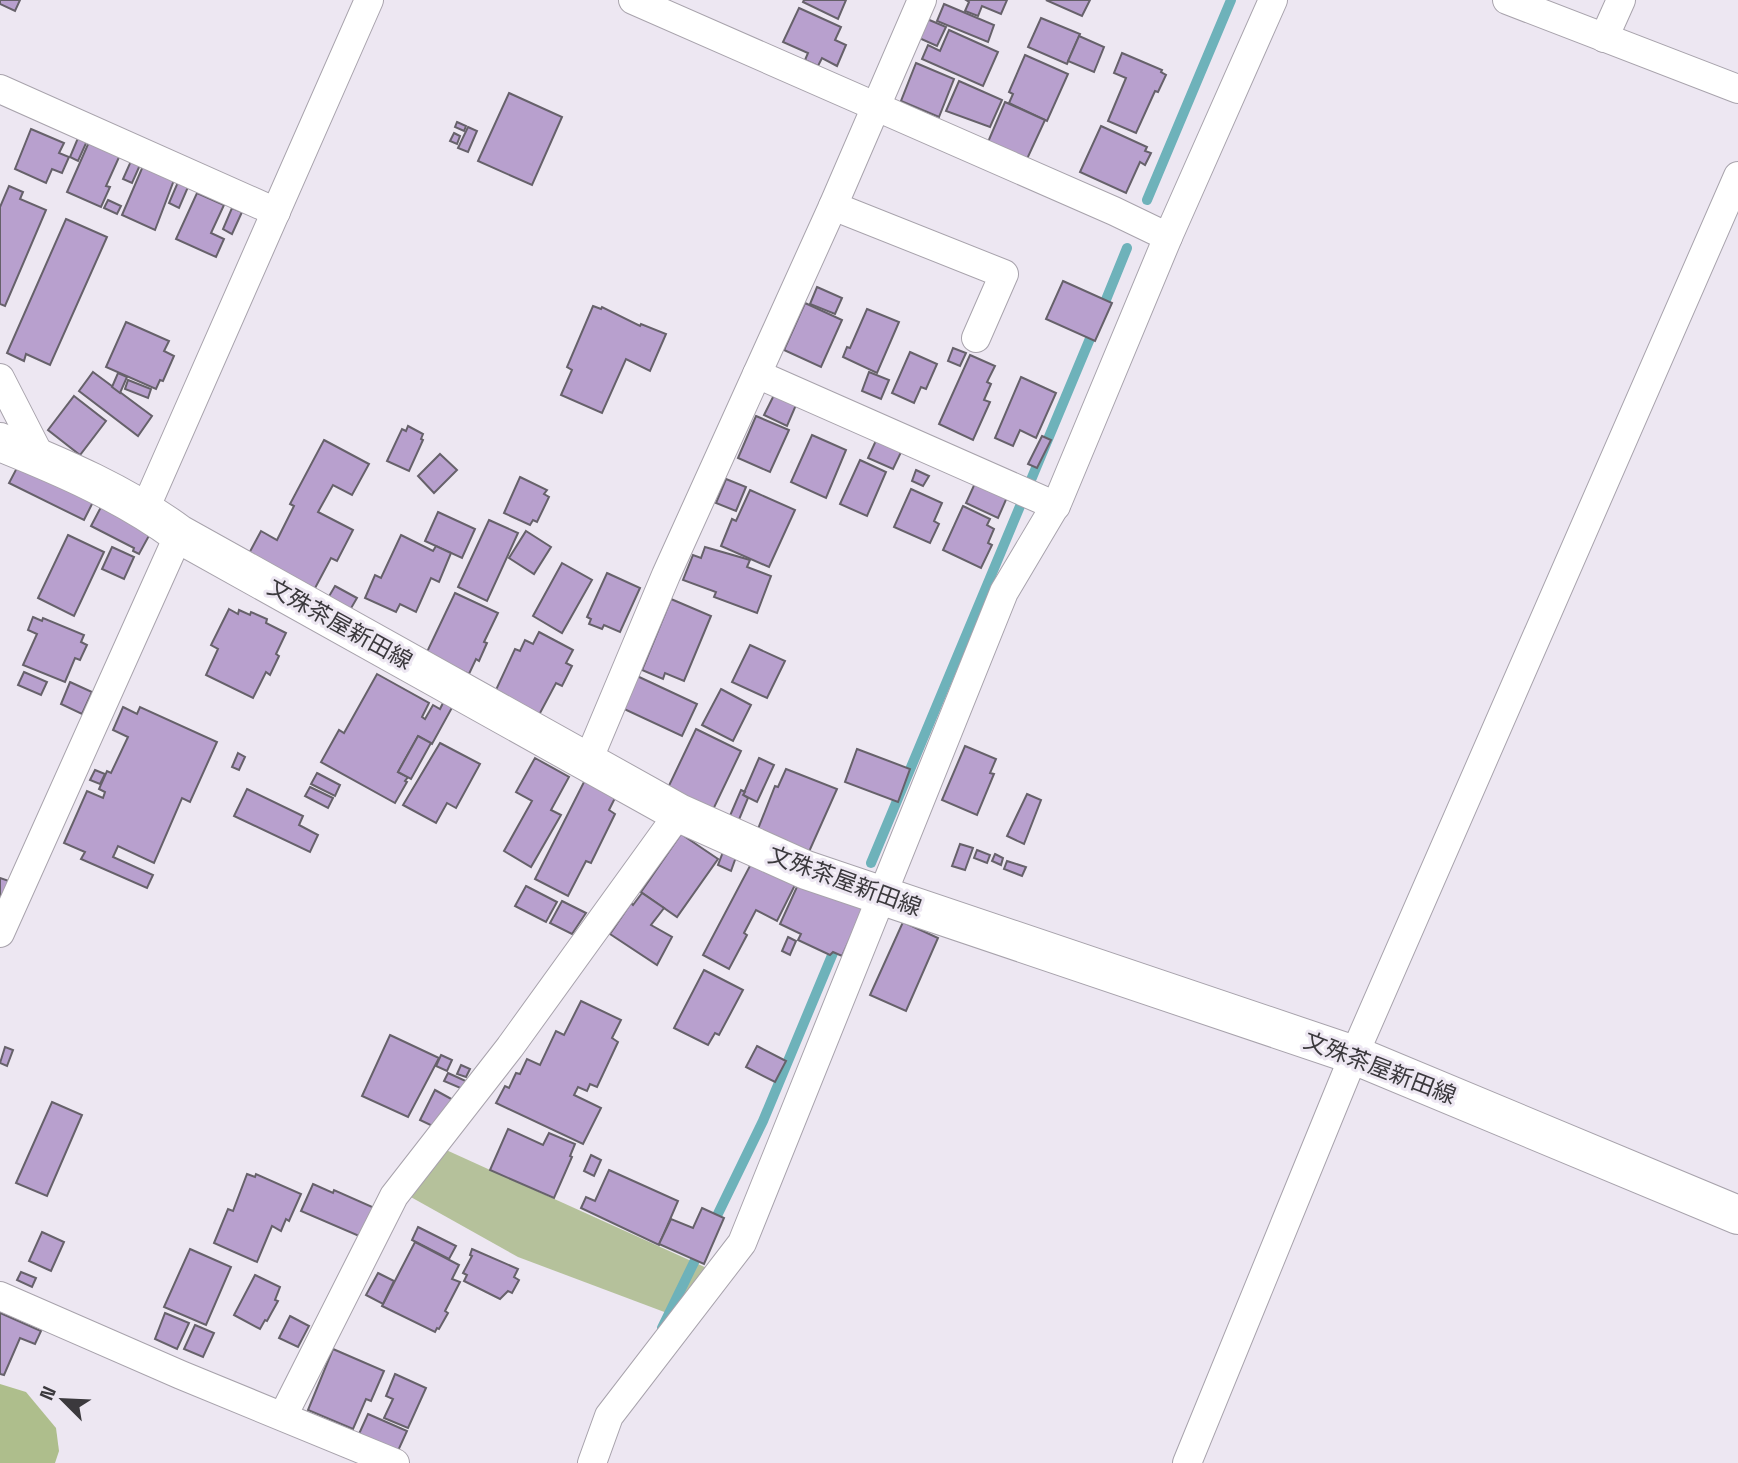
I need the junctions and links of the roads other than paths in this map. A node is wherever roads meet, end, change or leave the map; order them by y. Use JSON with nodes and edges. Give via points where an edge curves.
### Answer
{"nodes":[{"id":1,"x":369,"y":0,"type":"edge"},
{"id":2,"x":633,"y":0,"type":"edge"},
{"id":3,"x":922,"y":0,"type":"edge"},
{"id":4,"x":1273,"y":0,"type":"edge"},
{"id":5,"x":1507,"y":0,"type":"edge"},
{"id":6,"x":1621,"y":0,"type":"edge"},
{"id":7,"x":1604,"y":37,"type":"junction"},
{"id":8,"x":0,"y":89,"type":"edge"},
{"id":9,"x":1738,"y":89,"type":"edge"},
{"id":10,"x":875,"y":107,"type":"junction"},
{"id":11,"x":1738,"y":176,"type":"edge"},
{"id":12,"x":833,"y":206,"type":"junction"},
{"id":13,"x":276,"y":212,"type":"junction"},
{"id":14,"x":1168,"y":237,"type":"junction"},
{"id":15,"x":976,"y":338,"type":"dead end"},
{"id":16,"x":757,"y":374,"type":"junction"},
{"id":17,"x":0,"y":378,"type":"edge"},
{"id":18,"x":0,"y":442,"type":"edge"},
{"id":19,"x":41,"y":458,"type":"junction"},
{"id":20,"x":1056,"y":506,"type":"junction"},
{"id":21,"x":145,"y":509,"type":"junction"},
{"id":22,"x":179,"y":534,"type":"junction"},
{"id":23,"x":587,"y":763,"type":"junction"},
{"id":24,"x":678,"y":813,"type":"junction"},
{"id":25,"x":882,"y":896,"type":"junction"},
{"id":26,"x":0,"y":933,"type":"edge"},
{"id":27,"x":1354,"y":1055,"type":"junction"},
{"id":28,"x":1738,"y":1215,"type":"edge"},
{"id":29,"x":0,"y":1296,"type":"edge"},
{"id":30,"x":283,"y":1416,"type":"junction"},
{"id":31,"x":396,"y":1463,"type":"edge"},
{"id":32,"x":592,"y":1463,"type":"edge"},
{"id":33,"x":1187,"y":1463,"type":"edge"}],
"edges":[{"from":1,"to":13,"type":"street"},
{"from":2,"to":10,"type":"street"},
{"from":3,"to":10,"type":"street"},
{"from":4,"to":14,"type":"street"},
{"from":5,"to":7,"type":"street"},
{"from":6,"to":7,"type":"street"},
{"from":7,"to":9,"type":"street"},
{"from":8,"to":13,"type":"street"},
{"from":10,"to":12,"type":"street"},
{"from":10,"to":14,"type":"street"},
{"from":11,"to":27,"type":"street"},
{"from":12,"to":15,"type":"street","via":[[1004,274]]},
{"from":12,"to":16,"type":"street"},
{"from":13,"to":21,"type":"street"},
{"from":14,"to":20,"type":"street"},
{"from":16,"to":20,"type":"street"},
{"from":16,"to":23,"type":"street"},
{"from":17,"to":19,"type":"street"},
{"from":18,"to":19,"type":"main road","name":"文殊茶屋新田線"},
{"from":19,"to":21,"type":"main road","name":"文殊茶屋新田線"},
{"from":20,"to":25,"type":"street","via":[[1004,592]]},
{"from":21,"to":22,"type":"main road","name":"文殊茶屋新田線"},
{"from":22,"to":23,"type":"main road","name":"文殊茶屋新田線"},
{"from":22,"to":26,"type":"street"},
{"from":23,"to":24,"type":"main road","name":"文殊茶屋新田線"},
{"from":24,"to":25,"type":"main road","name":"文殊茶屋新田線","via":[[806,870]]},
{"from":24,"to":30,"type":"street","via":[[510,1047],[394,1196]]},
{"from":25,"to":27,"type":"main road","name":"文殊茶屋新田線"},
{"from":25,"to":32,"type":"street","via":[[742,1243],[609,1416]]},
{"from":27,"to":28,"type":"main road","name":"文殊茶屋新田線"},
{"from":27,"to":33,"type":"street"},
{"from":29,"to":30,"type":"street"},
{"from":30,"to":31,"type":"street"}]}
